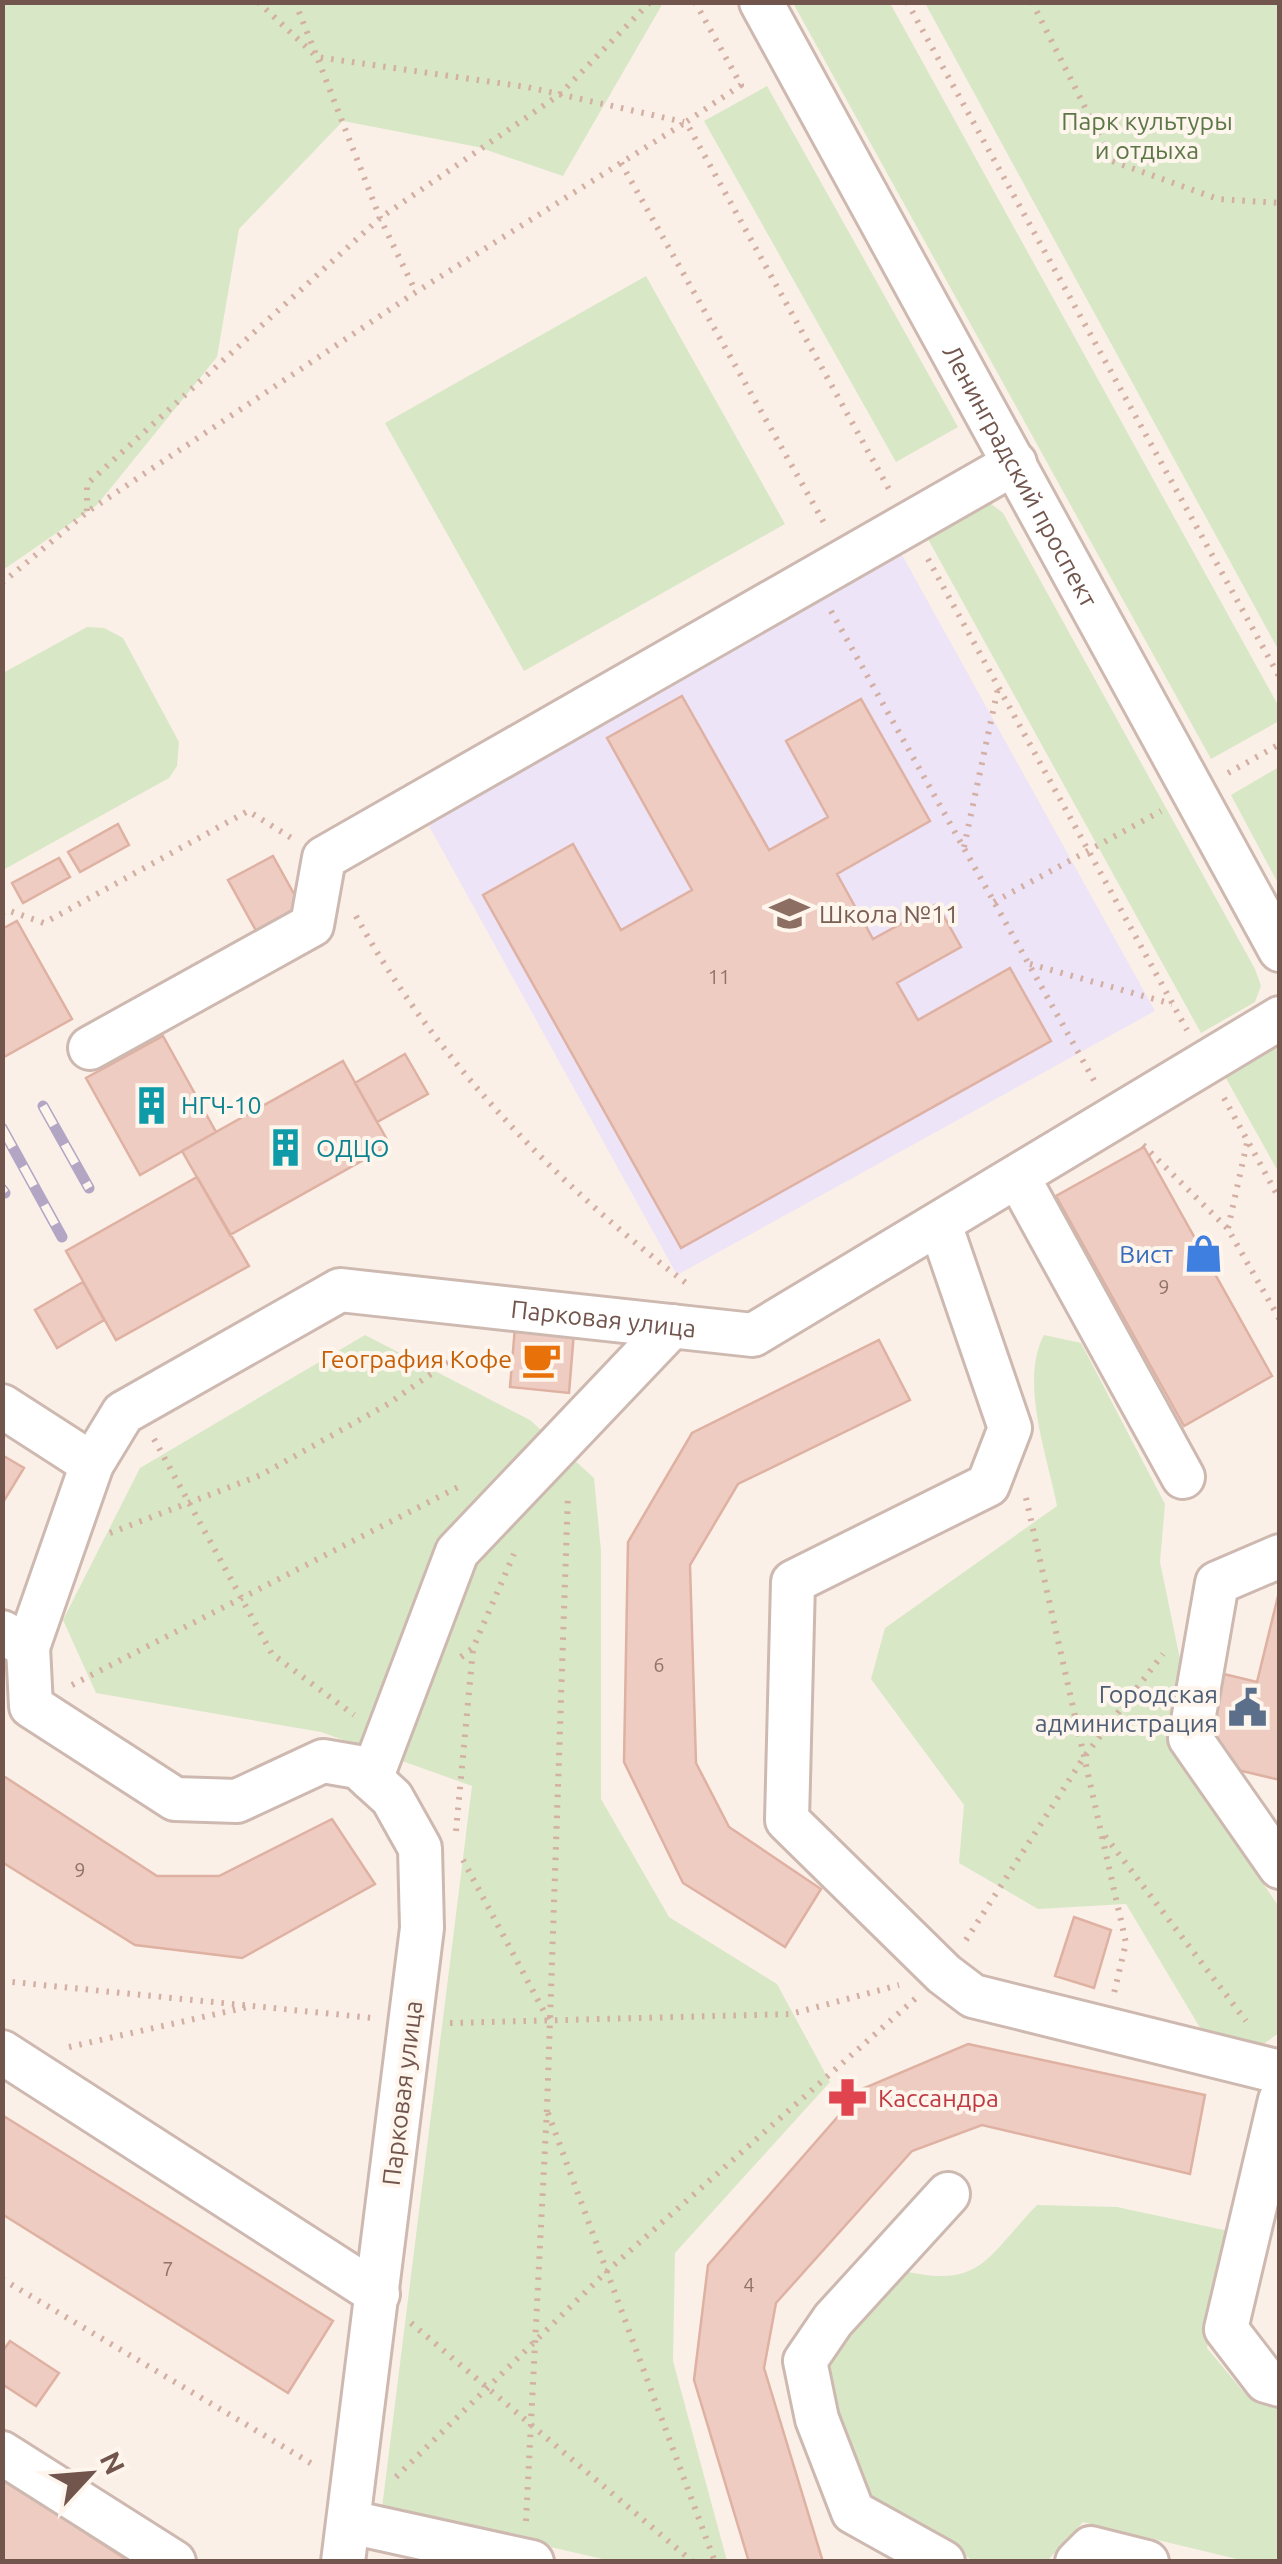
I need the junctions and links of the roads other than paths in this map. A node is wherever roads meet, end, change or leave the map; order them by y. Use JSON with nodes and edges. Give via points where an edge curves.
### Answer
{"nodes":[{"id":1,"x":761,"y":2,"type":"edge"},
{"id":2,"x":1015,"y":463,"type":"junction"},
{"id":3,"x":1280,"y":950,"type":"edge"},
{"id":4,"x":1280,"y":1018,"type":"edge"},
{"id":5,"x":90,"y":1048,"type":"dead end"},
{"id":6,"x":1018,"y":1177,"type":"junction"},
{"id":7,"x":940,"y":1224,"type":"junction"},
{"id":8,"x":672,"y":1326,"type":"junction"},
{"id":9,"x":2,"y":1406,"type":"edge"},
{"id":10,"x":92,"y":1464,"type":"junction"},
{"id":11,"x":1183,"y":1477,"type":"dead end"},
{"id":12,"x":1280,"y":1556,"type":"edge"},
{"id":13,"x":15,"y":1640,"type":"edge"},
{"id":14,"x":371,"y":1779,"type":"junction"},
{"id":15,"x":1280,"y":1867,"type":"edge"},
{"id":16,"x":8,"y":2056,"type":"edge"},
{"id":17,"x":1280,"y":2072,"type":"edge"},
{"id":18,"x":1280,"y":2100,"type":"edge"},
{"id":19,"x":948,"y":2194,"type":"dead end"},
{"id":20,"x":378,"y":2294,"type":"junction"},
{"id":21,"x":1280,"y":2385,"type":"edge"},
{"id":22,"x":2,"y":2453,"type":"edge"},
{"id":23,"x":349,"y":2524,"type":"edge"},
{"id":24,"x":528,"y":2560,"type":"edge"},
{"id":25,"x":174,"y":2562,"type":"edge"},
{"id":26,"x":943,"y":2562,"type":"edge"},
{"id":27,"x":1077,"y":2562,"type":"edge"},
{"id":28,"x":1147,"y":2562,"type":"edge"}],
"edges":[{"from":1,"to":2,"type":"street","name":"Ленинградский проспект"},
{"from":2,"to":3,"type":"street","name":"Ленинградский проспект"},
{"from":2,"to":5,"type":"street","via":[[324,858],[312,925]]},
{"from":4,"to":6,"type":"street"},
{"from":6,"to":7,"type":"street"},
{"from":6,"to":11,"type":"street"},
{"from":7,"to":8,"type":"street","name":"Парковая улица","via":[[753,1335]]},
{"from":7,"to":17,"type":"street","via":[[1010,1428],[988,1485],[792,1582],[787,1820],[973,1996]]},
{"from":8,"to":10,"type":"street","name":"Парковая улица","via":[[340,1290],[123,1414]]},
{"from":8,"to":14,"type":"street","via":[[458,1552]]},
{"from":9,"to":10,"type":"street"},
{"from":10,"to":13,"type":"street","name":"Парковая улица","via":[[61,1552]]},
{"from":12,"to":15,"type":"street","via":[[1217,1584],[1190,1738]]},
{"from":13,"to":14,"type":"street","name":"Парковая улица","via":[[31,1706],[174,1799],[238,1800],[322,1761],[358,1768]]},
{"from":14,"to":20,"type":"street","name":"Парковая улица","via":[[392,1798],[420,1848],[422,1928]]},
{"from":16,"to":20,"type":"street"},
{"from":18,"to":21,"type":"street","via":[[1226,2329],[1266,2381]]},
{"from":19,"to":26,"type":"street","via":[[833,2320],[805,2361],[817,2419],[852,2512]]},
{"from":20,"to":23,"type":"street","name":"Парковая улица"},
{"from":22,"to":25,"type":"street"},
{"from":23,"to":24,"type":"street"},
{"from":27,"to":28,"type":"street","via":[[1090,2548]]}]}
